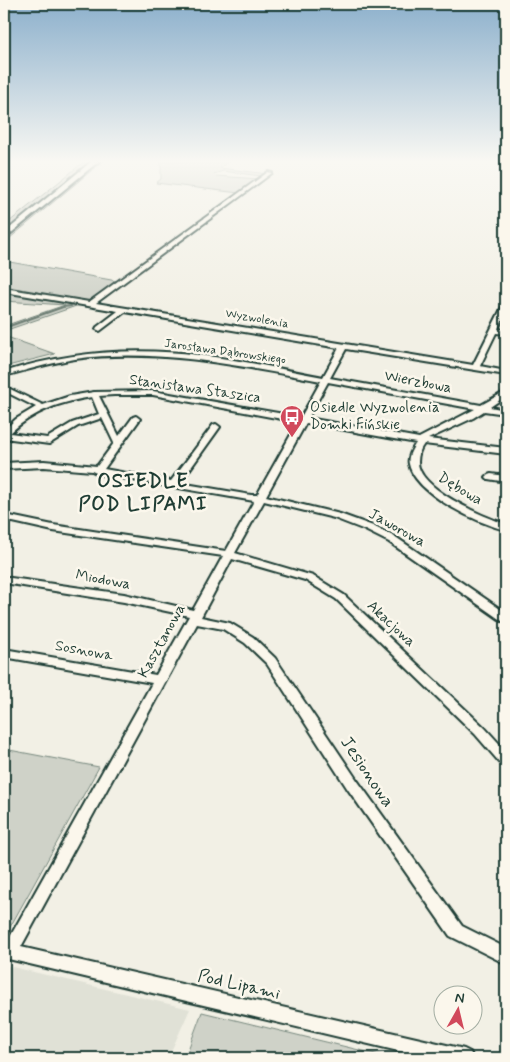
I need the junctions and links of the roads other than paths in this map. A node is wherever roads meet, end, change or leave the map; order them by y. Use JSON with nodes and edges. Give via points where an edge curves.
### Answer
{"nodes":[{"id":1,"x":35,"y":211,"type":"edge"},
{"id":2,"x":219,"y":211,"type":"edge"},
{"id":3,"x":4,"y":236,"type":"edge"},
{"id":4,"x":4,"y":290,"type":"edge"},
{"id":5,"x":92,"y":303,"type":"junction"},
{"id":6,"x":506,"y":305,"type":"edge"},
{"id":7,"x":125,"y":309,"type":"junction"},
{"id":8,"x":100,"y":329,"type":"dead end"},
{"id":9,"x":494,"y":330,"type":"junction"},
{"id":10,"x":506,"y":332,"type":"edge"},
{"id":11,"x":344,"y":346,"type":"junction"},
{"id":12,"x":475,"y":368,"type":"junction"},
{"id":13,"x":506,"y":373,"type":"edge"},
{"id":14,"x":4,"y":374,"type":"edge"},
{"id":15,"x":326,"y":378,"type":"junction"},
{"id":16,"x":4,"y":388,"type":"edge"},
{"id":17,"x":506,"y":393,"type":"edge"},
{"id":18,"x":94,"y":394,"type":"junction"},
{"id":19,"x":43,"y":408,"type":"junction"},
{"id":20,"x":483,"y":408,"type":"junction"},
{"id":21,"x":506,"y":412,"type":"edge"},
{"id":22,"x":104,"y":415,"type":"junction"},
{"id":23,"x":136,"y":419,"type":"dead end"},
{"id":24,"x":302,"y":420,"type":"junction"},
{"id":25,"x":216,"y":427,"type":"dead end"},
{"id":26,"x":4,"y":434,"type":"edge"},
{"id":27,"x":421,"y":441,"type":"junction"},
{"id":28,"x":118,"y":443,"type":"junction"},
{"id":29,"x":506,"y":451,"type":"edge"},
{"id":30,"x":4,"y":466,"type":"edge"},
{"id":31,"x":98,"y":471,"type":"junction"},
{"id":32,"x":490,"y":477,"type":"dead end"},
{"id":33,"x":506,"y":479,"type":"edge"},
{"id":34,"x":173,"y":485,"type":"junction"},
{"id":35,"x":258,"y":498,"type":"junction"},
{"id":36,"x":5,"y":518,"type":"edge"},
{"id":37,"x":506,"y":527,"type":"edge"},
{"id":38,"x":228,"y":554,"type":"junction"},
{"id":39,"x":4,"y":580,"type":"edge"},
{"id":40,"x":194,"y":616,"type":"junction"},
{"id":41,"x":506,"y":618,"type":"edge"},
{"id":42,"x":4,"y":653,"type":"edge"},
{"id":43,"x":159,"y":680,"type":"junction"},
{"id":44,"x":502,"y":750,"type":"edge"},
{"id":45,"x":506,"y":760,"type":"edge"},
{"id":46,"x":7,"y":952,"type":"edge"},
{"id":47,"x":506,"y":956,"type":"edge"},
{"id":48,"x":464,"y":1058,"type":"edge"}],
"edges":[{"from":1,"to":3,"type":"main road"},
{"from":2,"to":5,"type":"street"},
{"from":4,"to":5,"type":"street","name":"Wyzwolenia"},
{"from":5,"to":7,"type":"street","name":"Wyzwolenia"},
{"from":6,"to":9,"type":"street"},
{"from":7,"to":8,"type":"street"},
{"from":7,"to":11,"type":"street","name":"Wyzwolenia"},
{"from":9,"to":10,"type":"street"},
{"from":9,"to":12,"type":"street"},
{"from":11,"to":12,"type":"street","name":"Wyzwolenia"},
{"from":11,"to":15,"type":"street","name":"Kasztanowa"},
{"from":12,"to":13,"type":"street","name":"Wyzwolenia"},
{"from":14,"to":15,"type":"street","name":"Jarosława Dąbrowskiego","via":[[46,361],[115,352],[200,357]]},
{"from":15,"to":20,"type":"street","name":"Wierzbowa"},
{"from":15,"to":24,"type":"street","name":"Kasztanowa"},
{"from":16,"to":19,"type":"street"},
{"from":17,"to":20,"type":"street"},
{"from":18,"to":19,"type":"street","name":"Stanisława Staszica"},
{"from":18,"to":22,"type":"street"},
{"from":18,"to":24,"type":"street","name":"Stanisława Staszica","via":[[152,393]]},
{"from":19,"to":26,"type":"street","name":"Stanisława Staszica","via":[[21,419]]},
{"from":20,"to":21,"type":"street","name":"Wierzbowa"},
{"from":20,"to":27,"type":"street"},
{"from":22,"to":26,"type":"street","via":[[73,425],[49,441]]},
{"from":22,"to":28,"type":"street"},
{"from":23,"to":28,"type":"street"},
{"from":24,"to":27,"type":"street","name":"Stanisława Staszica"},
{"from":24,"to":35,"type":"street","name":"Kasztanowa"},
{"from":25,"to":34,"type":"street"},
{"from":27,"to":29,"type":"street","name":"Stanisława Staszica"},
{"from":27,"to":37,"type":"street","name":"Dębowa","via":[[413,456],[413,464],[426,486],[478,518]]},
{"from":28,"to":31,"type":"street"},
{"from":30,"to":31,"type":"street","name":"Jaworowa","via":[[44,464]]},
{"from":31,"to":34,"type":"street","name":"Jaworowa"},
{"from":32,"to":33,"type":"street"},
{"from":34,"to":35,"type":"street","name":"Jaworowa"},
{"from":35,"to":38,"type":"street","name":"Kasztanowa"},
{"from":35,"to":41,"type":"street","name":"Jaworowa","via":[[337,516],[370,528],[394,540]]},
{"from":36,"to":38,"type":"street","name":"Akacjowa"},
{"from":38,"to":40,"type":"street","name":"Kasztanowa"},
{"from":38,"to":44,"type":"street","name":"Akacjowa","via":[[309,578],[340,597]]},
{"from":39,"to":40,"type":"street","name":"Miodowa","via":[[124,598]]},
{"from":40,"to":43,"type":"street","name":"Kasztanowa"},
{"from":40,"to":47,"type":"street","name":"Jesionowa","via":[[226,626],[249,640],[271,661],[352,784],[456,931]]},
{"from":42,"to":43,"type":"street","name":"Sosnowa"},
{"from":43,"to":46,"type":"street","name":"Kasztanowa"},
{"from":44,"to":45,"type":"street","name":"Akacjowa"},
{"from":46,"to":48,"type":"street","name":"Pod Lipami"}]}
